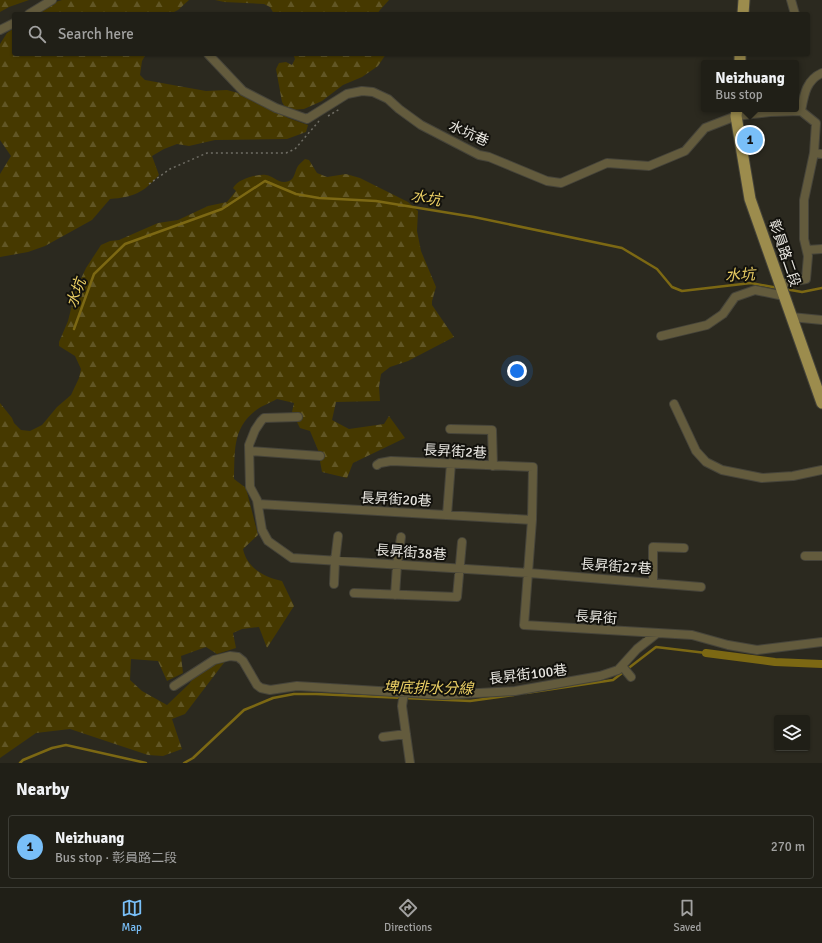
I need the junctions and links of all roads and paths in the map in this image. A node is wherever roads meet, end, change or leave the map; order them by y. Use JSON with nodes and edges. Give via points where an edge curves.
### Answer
{"nodes":[{"id":1,"x":52,"y":0,"type":"edge"},
{"id":2,"x":744,"y":0,"type":"edge"},
{"id":3,"x":791,"y":0,"type":"edge"},
{"id":4,"x":32,"y":12,"type":"edge"},
{"id":5,"x":743,"y":12,"type":"edge"},
{"id":6,"x":795,"y":12,"type":"edge"},
{"id":7,"x":12,"y":24,"type":"edge"},
{"id":8,"x":0,"y":30,"type":"edge"},
{"id":9,"x":210,"y":56,"type":"edge"},
{"id":10,"x":822,"y":73,"type":"edge"},
{"id":11,"x":341,"y":107,"type":"dead end"},
{"id":12,"x":801,"y":111,"type":"joint"},
{"id":13,"x":737,"y":112,"type":"edge"},
{"id":14,"x":770,"y":112,"type":"edge"},
{"id":15,"x":325,"y":118,"type":"dead end"},
{"id":16,"x":320,"y":121,"type":"dead end"},
{"id":17,"x":818,"y":154,"type":"edge"},
{"id":18,"x":149,"y":184,"type":"dead end"},
{"id":19,"x":822,"y":249,"type":"edge"},
{"id":20,"x":807,"y":250,"type":"junction"},
{"id":21,"x":780,"y":284,"type":"junction"},
{"id":22,"x":784,"y":296,"type":"junction"},
{"id":23,"x":791,"y":317,"type":"junction"},
{"id":24,"x":822,"y":320,"type":"edge"},
{"id":25,"x":661,"y":336,"type":"dead end"},
{"id":26,"x":822,"y":403,"type":"edge"},
{"id":27,"x":674,"y":404,"type":"dead end"},
{"id":28,"x":298,"y":417,"type":"dead end"},
{"id":29,"x":450,"y":429,"type":"dead end"},
{"id":30,"x":250,"y":451,"type":"junction"},
{"id":31,"x":320,"y":456,"type":"dead end"},
{"id":32,"x":451,"y":464,"type":"junction"},
{"id":33,"x":377,"y":465,"type":"dead end"},
{"id":34,"x":493,"y":466,"type":"junction"},
{"id":35,"x":533,"y":467,"type":"joint"},
{"id":36,"x":822,"y":470,"type":"edge"},
{"id":37,"x":258,"y":504,"type":"junction"},
{"id":38,"x":447,"y":515,"type":"junction"},
{"id":39,"x":532,"y":520,"type":"junction"},
{"id":40,"x":338,"y":536,"type":"dead end"},
{"id":41,"x":401,"y":537,"type":"dead end"},
{"id":42,"x":462,"y":542,"type":"dead end"},
{"id":43,"x":684,"y":548,"type":"dead end"},
{"id":44,"x":805,"y":556,"type":"dead end"},
{"id":45,"x":822,"y":556,"type":"edge"},
{"id":46,"x":335,"y":561,"type":"junction"},
{"id":47,"x":397,"y":565,"type":"junction"},
{"id":48,"x":460,"y":568,"type":"junction"},
{"id":49,"x":528,"y":573,"type":"junction"},
{"id":50,"x":653,"y":582,"type":"junction"},
{"id":51,"x":334,"y":584,"type":"dead end"},
{"id":52,"x":700,"y":587,"type":"dead end"},
{"id":53,"x":354,"y":593,"type":"dead end"},
{"id":54,"x":396,"y":595,"type":"junction"},
{"id":55,"x":656,"y":634,"type":"junction"},
{"id":56,"x":822,"y":642,"type":"edge"},
{"id":57,"x":622,"y":666,"type":"junction"},
{"id":58,"x":632,"y":676,"type":"dead end"},
{"id":59,"x":174,"y":686,"type":"dead end"},
{"id":60,"x":404,"y":693,"type":"junction"},
{"id":61,"x":406,"y":734,"type":"junction"},
{"id":62,"x":383,"y":737,"type":"dead end"},
{"id":63,"x":410,"y":763,"type":"edge"}],
"edges":[{"from":1,"to":4,"type":"street"},
{"from":2,"to":5,"type":"main road"},
{"from":3,"to":6,"type":"street"},
{"from":7,"to":8,"type":"street"},
{"from":9,"to":13,"type":"street","name":"水坑巷","via":[[243,91],[276,108],[308,119],[347,94],[374,92],[388,99],[421,125],[479,155],[561,183],[607,163],[649,166],[685,151],[705,128]]},
{"from":10,"to":12,"type":"street","via":[[814,76],[804,90]]},
{"from":11,"to":15,"type":"path"},
{"from":12,"to":17,"type":"street","via":[[816,123]]},
{"from":13,"to":14,"type":"street"},
{"from":13,"to":21,"type":"main road","name":"彰員路二段","via":[[750,199]]},
{"from":16,"to":18,"type":"path","via":[[295,149],[286,153],[207,153],[170,169]]},
{"from":17,"to":20,"type":"street","via":[[804,200],[804,239]]},
{"from":19,"to":20,"type":"street"},
{"from":20,"to":21,"type":"street","via":[[806,279]]},
{"from":21,"to":22,"type":"main road","name":"彰員路二段"},
{"from":22,"to":23,"type":"main road","name":"彰員路二段"},
{"from":22,"to":25,"type":"street","via":[[755,290],[748,292],[735,297],[723,314],[707,325]]},
{"from":23,"to":24,"type":"street"},
{"from":23,"to":26,"type":"main road","name":"彰員路二段"},
{"from":27,"to":36,"type":"street","via":[[696,451],[706,462],[722,470],[762,478],[793,476]]},
{"from":28,"to":30,"type":"street","via":[[264,418],[249,445]]},
{"from":29,"to":34,"type":"street","via":[[492,430]]},
{"from":30,"to":31,"type":"street"},
{"from":30,"to":37,"type":"street","via":[[250,487]]},
{"from":32,"to":33,"type":"street","name":"長昇街2巷","via":[[391,461]]},
{"from":32,"to":34,"type":"street","name":"長昇街2巷"},
{"from":32,"to":38,"type":"street"},
{"from":34,"to":35,"type":"street","name":"長昇街2巷"},
{"from":35,"to":39,"type":"street","name":"長昇街"},
{"from":37,"to":38,"type":"street","name":"長昇街20巷"},
{"from":37,"to":46,"type":"street","name":"長昇街38巷","via":[[262,530],[268,541],[292,558]]},
{"from":38,"to":39,"type":"street","name":"長昇街20巷"},
{"from":39,"to":49,"type":"street","name":"長昇街"},
{"from":40,"to":46,"type":"street"},
{"from":41,"to":47,"type":"street"},
{"from":42,"to":48,"type":"street"},
{"from":43,"to":50,"type":"street","via":[[654,547]]},
{"from":44,"to":45,"type":"street"},
{"from":46,"to":47,"type":"street","name":"長昇街38巷"},
{"from":46,"to":51,"type":"street"},
{"from":47,"to":48,"type":"street","name":"長昇街38巷"},
{"from":47,"to":54,"type":"street"},
{"from":48,"to":49,"type":"street","name":"長昇街38巷"},
{"from":48,"to":54,"type":"street","via":[[457,597]]},
{"from":49,"to":50,"type":"street","name":"長昇街27巷"},
{"from":49,"to":55,"type":"street","name":"長昇街","via":[[524,626]]},
{"from":50,"to":52,"type":"street","name":"長昇街27巷"},
{"from":53,"to":54,"type":"street"},
{"from":55,"to":56,"type":"street","name":"長昇街","via":[[692,635],[757,650]]},
{"from":55,"to":57,"type":"street","name":"長昇街100巷","via":[[637,649]]},
{"from":57,"to":58,"type":"street"},
{"from":57,"to":60,"type":"street","name":"長昇街100巷","via":[[600,676],[515,691],[444,695]]},
{"from":59,"to":60,"type":"street","name":"長昇街100巷","via":[[214,660],[230,656],[243,661],[256,684],[270,690],[297,686]]},
{"from":60,"to":61,"type":"street","via":[[402,706]]},
{"from":61,"to":62,"type":"street"},
{"from":61,"to":63,"type":"street"}]}
